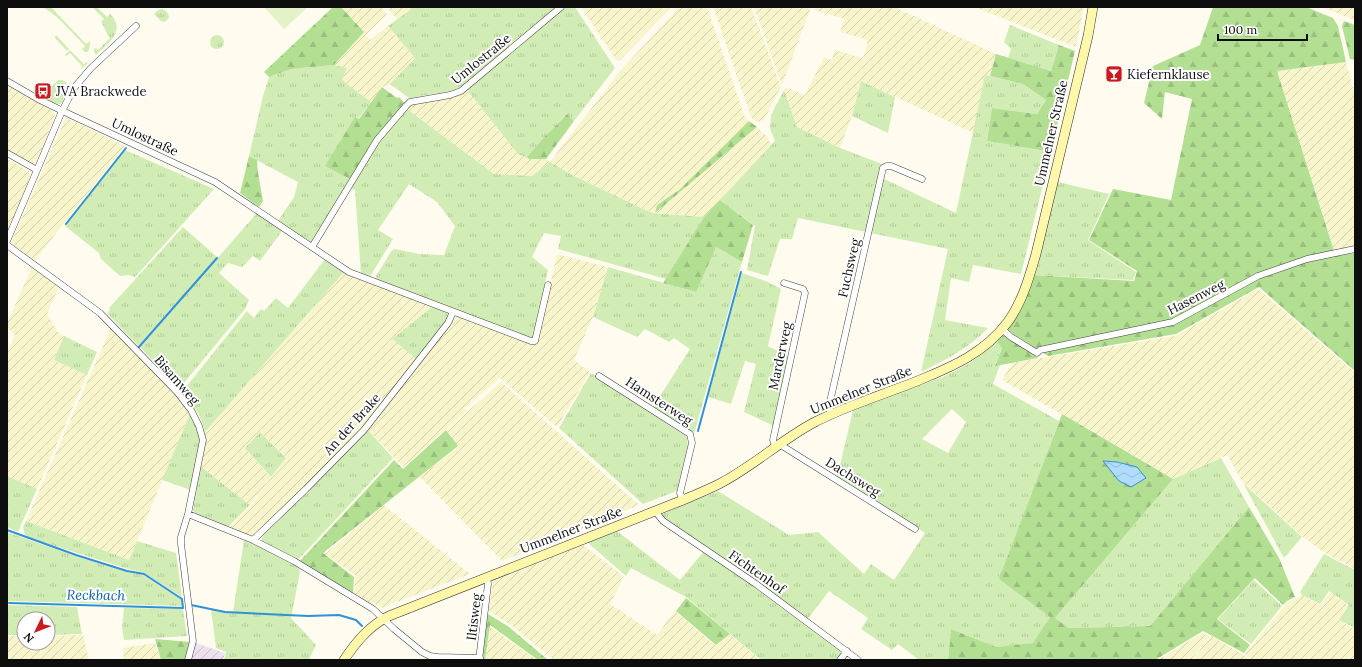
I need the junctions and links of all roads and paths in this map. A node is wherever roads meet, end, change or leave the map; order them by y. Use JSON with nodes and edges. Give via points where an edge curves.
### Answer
{"nodes":[{"id":1,"x":561,"y":7,"type":"edge"},
{"id":2,"x":1093,"y":7,"type":"edge"},
{"id":3,"x":136,"y":26,"type":"dead end"},
{"id":4,"x":7,"y":81,"type":"edge"},
{"id":5,"x":62,"y":111,"type":"junction"},
{"id":6,"x":7,"y":154,"type":"edge"},
{"id":7,"x":37,"y":170,"type":"junction"},
{"id":8,"x":922,"y":179,"type":"dead end"},
{"id":9,"x":7,"y":241,"type":"edge"},
{"id":10,"x":7,"y":245,"type":"edge"},
{"id":11,"x":312,"y":247,"type":"junction"},
{"id":12,"x":1355,"y":249,"type":"edge"},
{"id":13,"x":784,"y":283,"type":"dead end"},
{"id":14,"x":548,"y":285,"type":"dead end"},
{"id":15,"x":453,"y":312,"type":"junction"},
{"id":16,"x":1002,"y":329,"type":"junction"},
{"id":17,"x":599,"y":376,"type":"dead end"},
{"id":18,"x":831,"y":414,"type":"junction"},
{"id":19,"x":778,"y":445,"type":"junction"},
{"id":20,"x":683,"y":500,"type":"junction"},
{"id":21,"x":655,"y":511,"type":"junction"},
{"id":22,"x":188,"y":514,"type":"junction"},
{"id":23,"x":914,"y":529,"type":"dead end"},
{"id":24,"x":253,"y":540,"type":"junction"},
{"id":25,"x":487,"y":577,"type":"junction"},
{"id":26,"x":384,"y":618,"type":"junction"},
{"id":27,"x":846,"y":651,"type":"junction"},
{"id":28,"x":453,"y":659,"type":"edge"},
{"id":29,"x":480,"y":659,"type":"edge"},
{"id":30,"x":188,"y":660,"type":"edge"},
{"id":31,"x":344,"y":660,"type":"edge"},
{"id":32,"x":840,"y":660,"type":"edge"},
{"id":33,"x":858,"y":660,"type":"edge"}],
"edges":[{"from":1,"to":11,"type":"street","name":"Umlostraße","via":[[461,91],[410,102],[377,140]]},
{"from":2,"to":16,"type":"main road","name":"Ummelner Straße","via":[[1036,254],[1017,307]]},
{"from":3,"to":5,"type":"street","via":[[83,77]]},
{"from":4,"to":5,"type":"street","name":"Umlostraße"},
{"from":5,"to":7,"type":"street"},
{"from":5,"to":11,"type":"street","name":"Umlostraße","via":[[215,182]]},
{"from":6,"to":7,"type":"street"},
{"from":7,"to":9,"type":"street"},
{"from":8,"to":18,"type":"street","name":"Fuchsweg","via":[[890,166],[883,168],[829,406]]},
{"from":10,"to":22,"type":"street","name":"Bisamweg","via":[[100,313],[178,393],[190,410],[203,440]]},
{"from":11,"to":15,"type":"street","name":"Umlostraße","via":[[349,272]]},
{"from":12,"to":16,"type":"street","name":"Hasenweg","via":[[1307,259],[1258,276],[1173,322],[1037,352]]},
{"from":13,"to":19,"type":"street","name":"Marderweg","via":[[803,289],[805,293],[773,440]]},
{"from":14,"to":15,"type":"street","name":"Umlostraße","via":[[535,341]]},
{"from":15,"to":24,"type":"street","name":"An der Brake","via":[[448,323],[364,430]]},
{"from":16,"to":18,"type":"main road","name":"Ummelner Straße","via":[[979,350],[962,361]]},
{"from":17,"to":20,"type":"street","name":"Hamsterweg","via":[[690,434],[692,443],[680,493]]},
{"from":18,"to":19,"type":"main road","name":"Ummelner Straße"},
{"from":19,"to":20,"type":"main road","name":"Ummelner Straße","via":[[719,484]]},
{"from":19,"to":23,"type":"street","name":"Dachsweg"},
{"from":20,"to":21,"type":"main road","name":"Ummelner Straße"},
{"from":21,"to":25,"type":"main road","name":"Ummelner Straße"},
{"from":21,"to":27,"type":"street","name":"Fichtenhof","via":[[663,521],[756,584]]},
{"from":22,"to":24,"type":"street"},
{"from":22,"to":30,"type":"street","name":"Bisamweg","via":[[181,537],[193,641]]},
{"from":24,"to":26,"type":"street","via":[[294,561]]},
{"from":25,"to":26,"type":"main road","name":"Ummelner Straße"},
{"from":25,"to":29,"type":"street","name":"Iltisweg","via":[[488,591]]},
{"from":26,"to":28,"type":"street","via":[[394,630],[422,652],[430,656]]},
{"from":26,"to":31,"type":"main road","name":"Ummelner Straße","via":[[366,632]]},
{"from":27,"to":32,"type":"street"},
{"from":27,"to":33,"type":"street","name":"Fichtenhof"},
{"from":28,"to":29,"type":"street"}]}
